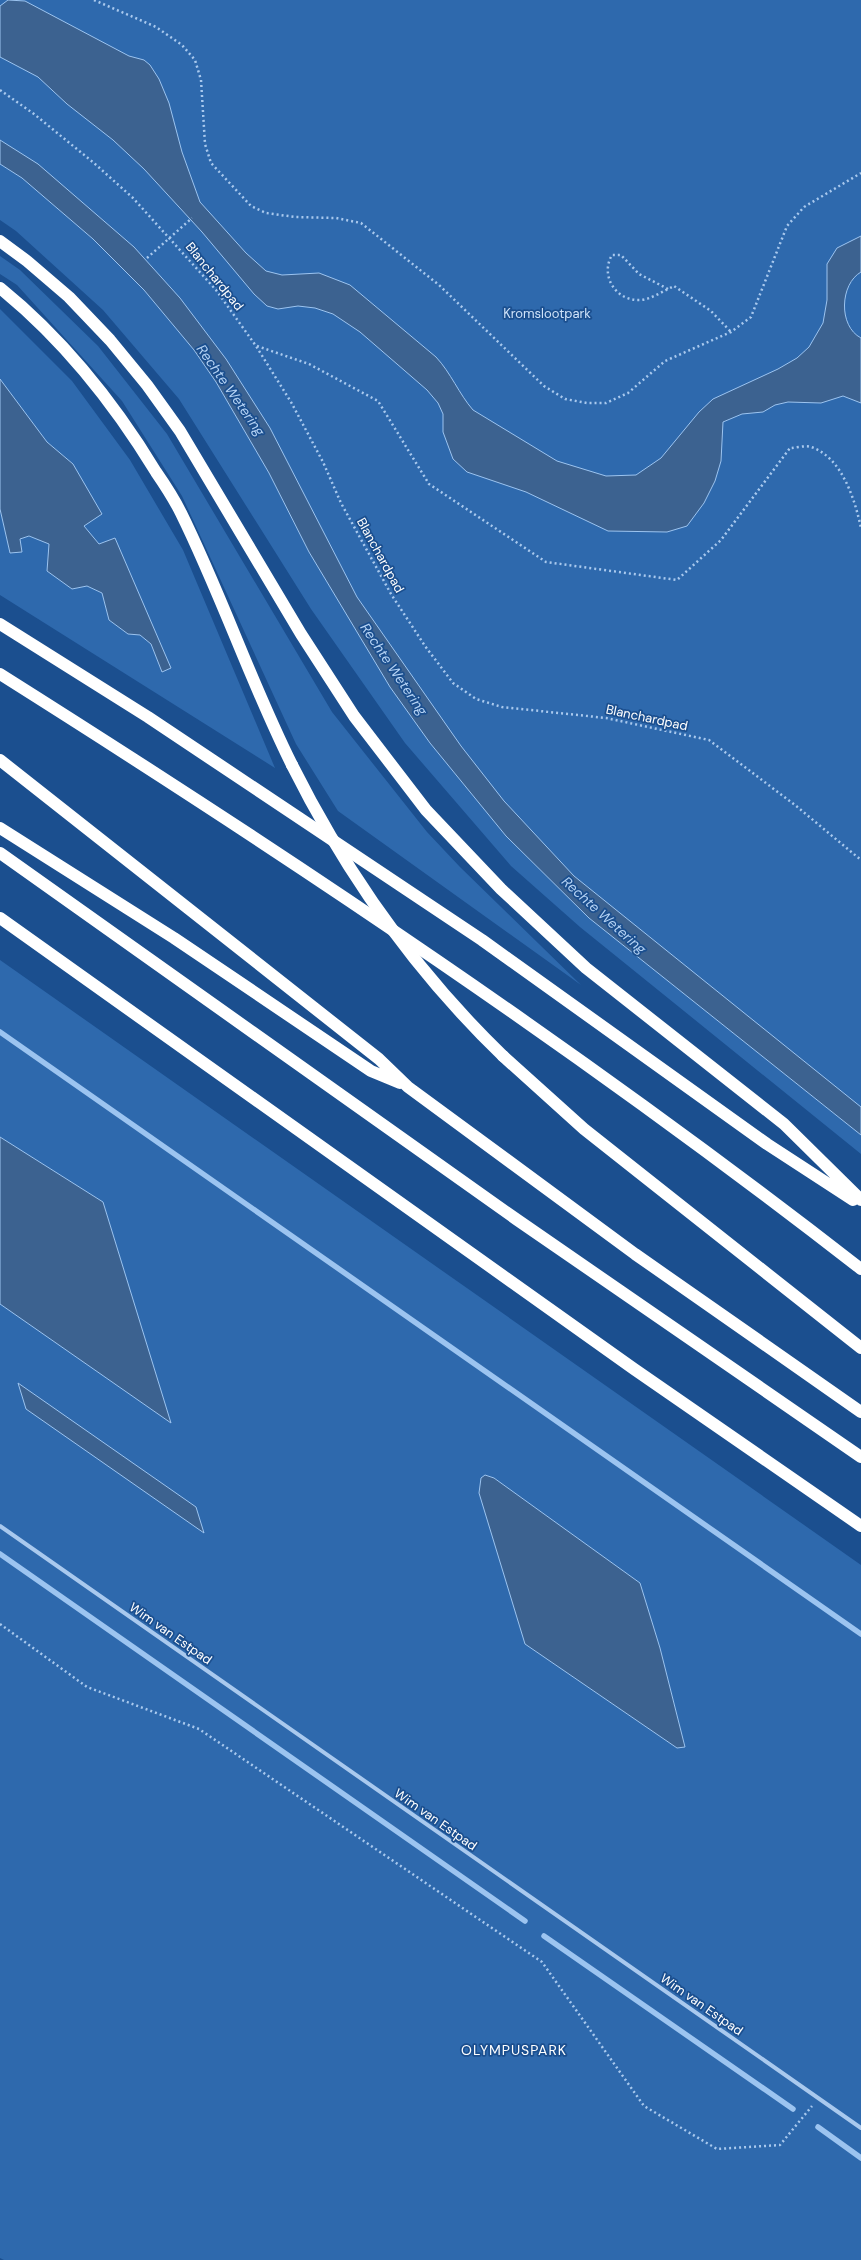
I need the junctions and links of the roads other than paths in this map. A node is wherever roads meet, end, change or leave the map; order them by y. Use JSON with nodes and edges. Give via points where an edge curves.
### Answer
{"nodes":[{"id":1,"x":0,"y":240,"type":"edge"},
{"id":2,"x":0,"y":288,"type":"edge"},
{"id":3,"x":0,"y":624,"type":"edge"},
{"id":4,"x":0,"y":674,"type":"edge"},
{"id":5,"x":0,"y":760,"type":"edge"},
{"id":6,"x":0,"y":828,"type":"edge"},
{"id":7,"x":0,"y":854,"type":"edge"},
{"id":8,"x":0,"y":918,"type":"edge"},
{"id":9,"x":408,"y":1087,"type":"junction"},
{"id":10,"x":861,"y":1200,"type":"edge"},
{"id":11,"x":861,"y":1205,"type":"edge"},
{"id":12,"x":861,"y":1269,"type":"edge"},
{"id":13,"x":861,"y":1348,"type":"edge"},
{"id":14,"x":861,"y":1412,"type":"edge"},
{"id":15,"x":861,"y":1457,"type":"edge"},
{"id":16,"x":0,"y":1526,"type":"edge"},
{"id":17,"x":861,"y":1526,"type":"edge"},
{"id":18,"x":861,"y":2128,"type":"edge"}],
"edges":[{"from":1,"to":10,"type":"highway","via":[[69,297],[110,340],[147,385],[180,431],[301,634],[350,710],[426,810],[501,889],[586,968],[784,1124]]},
{"from":2,"to":13,"type":"highway","bridge":true,"via":[[38,322],[95,384],[162,480],[181,512],[255,686],[322,822],[369,896],[430,978],[502,1056],[584,1129]]},
{"from":3,"to":11,"type":"highway","via":[[148,717],[476,935],[767,1144]]},
{"from":4,"to":12,"type":"highway","via":[[138,761],[460,975],[664,1122]]},
{"from":5,"to":9,"type":"highway","via":[[379,1059]]},
{"from":6,"to":9,"type":"highway","via":[[174,938],[371,1071]]},
{"from":7,"to":15,"type":"highway","via":[[516,1219]]},
{"from":8,"to":17,"type":"highway","via":[[634,1369]]},
{"from":9,"to":14,"type":"highway","via":[[635,1254]]},
{"from":16,"to":18,"type":"street","name":"Wim van Estpad"}]}
